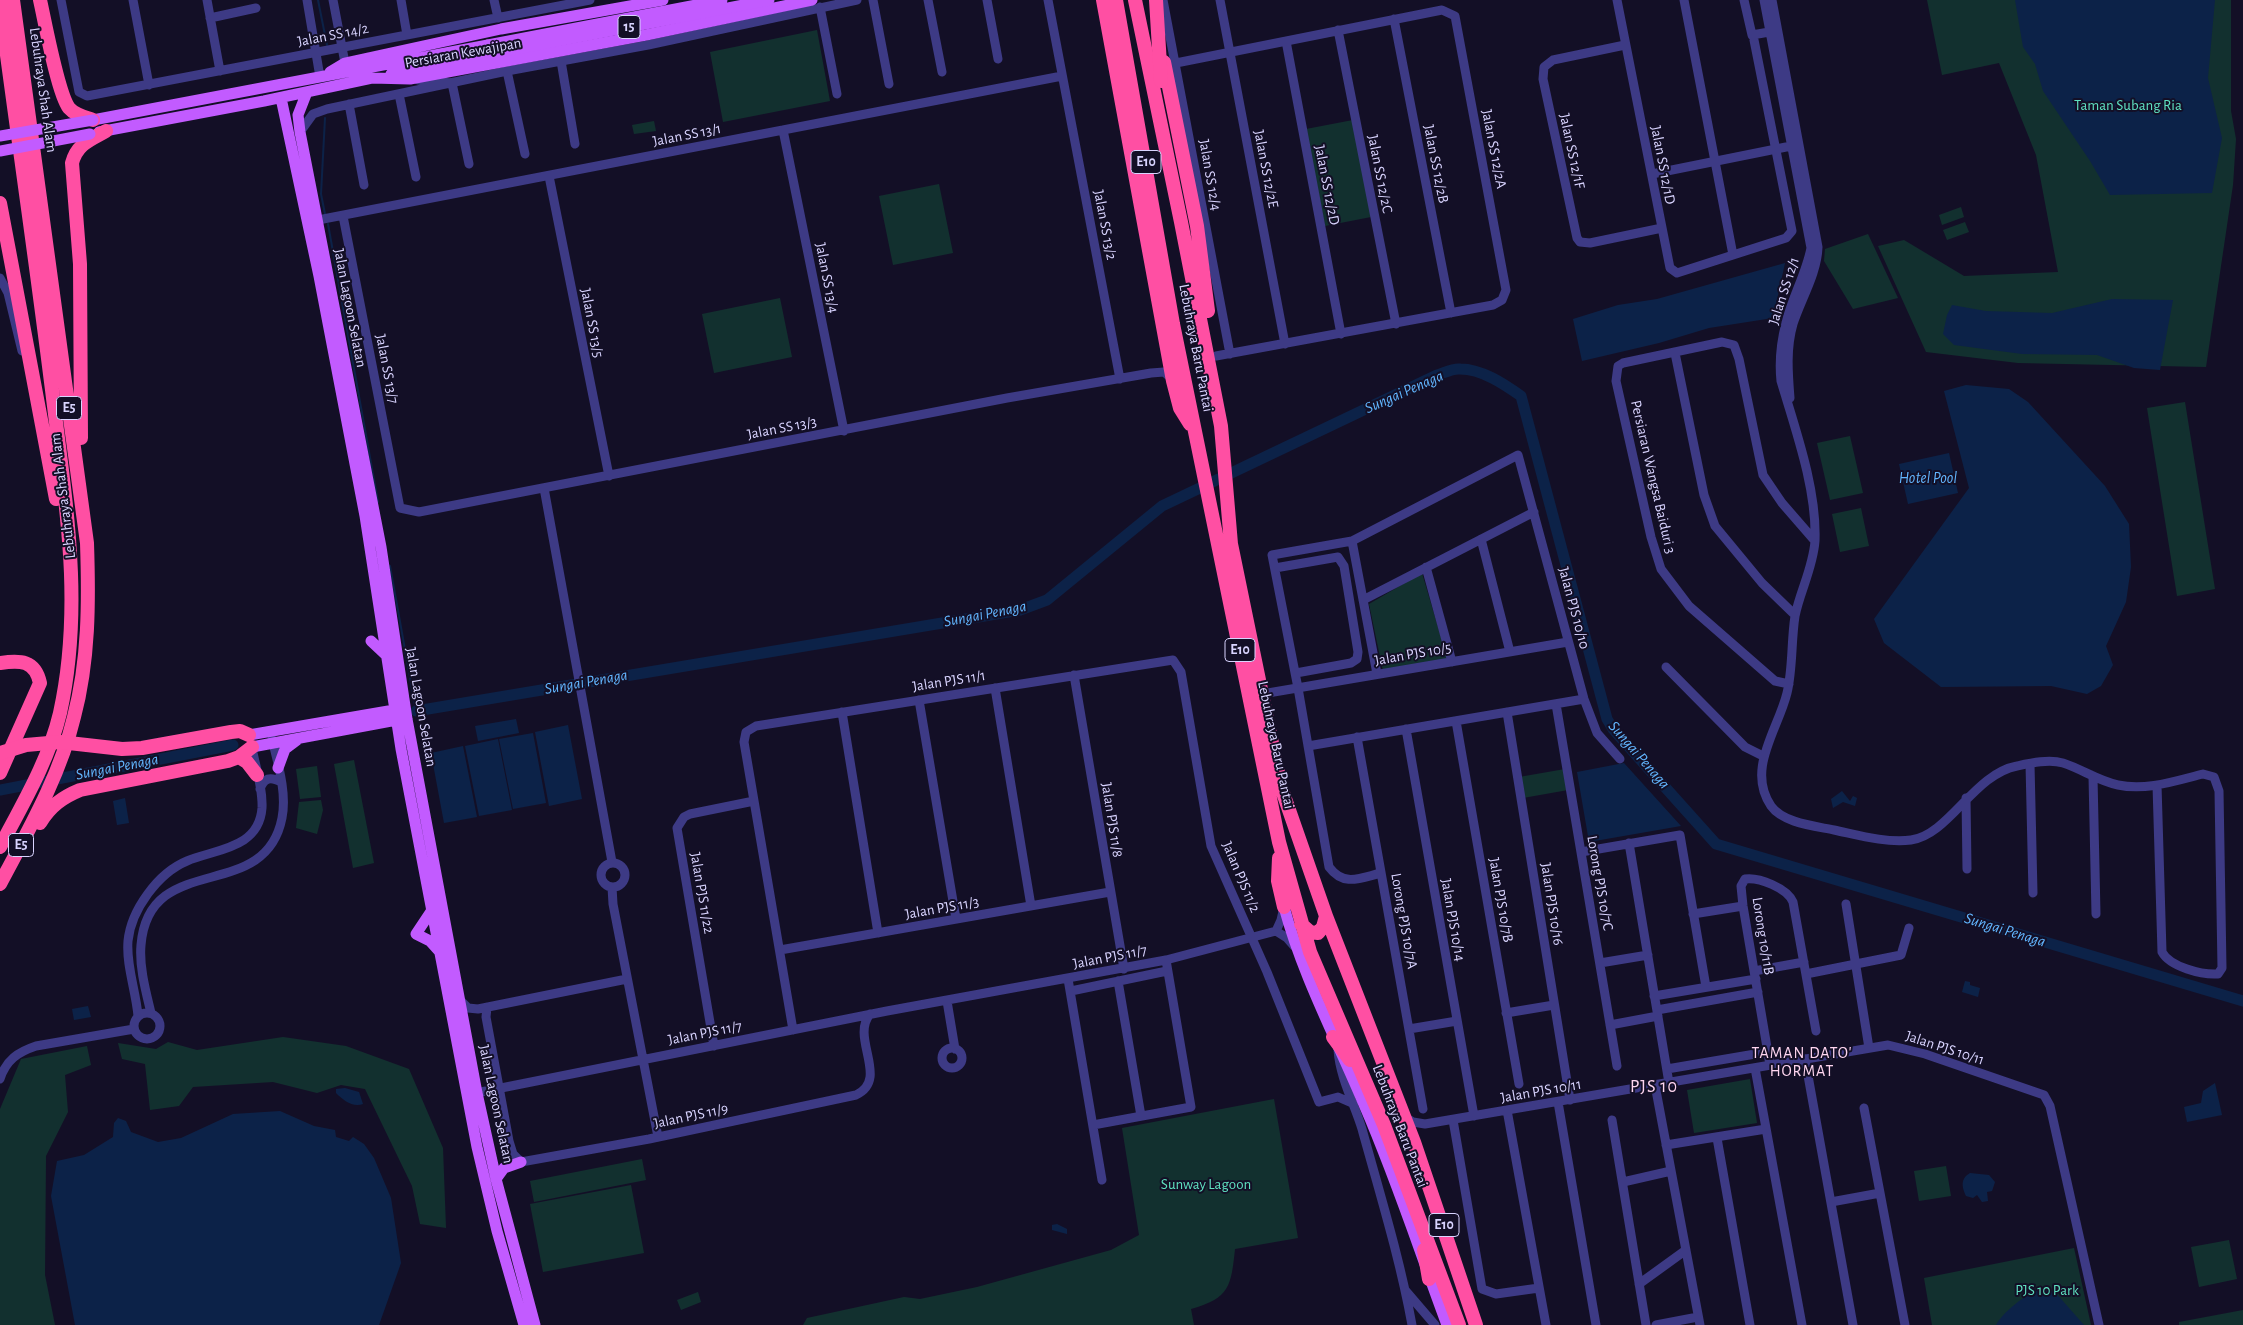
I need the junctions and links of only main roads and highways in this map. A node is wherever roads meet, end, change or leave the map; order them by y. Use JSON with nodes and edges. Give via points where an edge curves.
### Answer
{"nodes":[{"id":1,"x":13,"y":0,"type":"edge"},
{"id":2,"x":40,"y":0,"type":"edge"},
{"id":3,"x":663,"y":0,"type":"edge"},
{"id":4,"x":713,"y":0,"type":"edge"},
{"id":5,"x":722,"y":0,"type":"edge"},
{"id":6,"x":769,"y":0,"type":"edge"},
{"id":7,"x":1104,"y":0,"type":"edge"},
{"id":8,"x":1135,"y":0,"type":"edge"},
{"id":9,"x":1144,"y":0,"type":"edge"},
{"id":10,"x":1156,"y":0,"type":"edge"},
{"id":11,"x":0,"y":3,"type":"edge"},
{"id":12,"x":816,"y":4,"type":"edge"},
{"id":13,"x":680,"y":28,"type":"junction"},
{"id":14,"x":489,"y":49,"type":"junction"},
{"id":15,"x":322,"y":76,"type":"junction"},
{"id":16,"x":372,"y":78,"type":"junction"},
{"id":17,"x":307,"y":92,"type":"junction"},
{"id":18,"x":281,"y":98,"type":"junction"},
{"id":19,"x":92,"y":127,"type":"junction"},
{"id":20,"x":106,"y":131,"type":"junction"},
{"id":21,"x":0,"y":136,"type":"edge"},
{"id":22,"x":0,"y":151,"type":"edge"},
{"id":23,"x":0,"y":202,"type":"edge"},
{"id":24,"x":1204,"y":286,"type":"junction"},
{"id":25,"x":1220,"y":426,"type":"junction"},
{"id":26,"x":1196,"y":434,"type":"junction"},
{"id":27,"x":70,"y":537,"type":"junction"},
{"id":28,"x":87,"y":543,"type":"junction"},
{"id":29,"x":382,"y":616,"type":"junction"},
{"id":30,"x":388,"y":657,"type":"junction"},
{"id":31,"x":0,"y":663,"type":"edge"},
{"id":32,"x":395,"y":713,"type":"junction"},
{"id":33,"x":272,"y":737,"type":"junction"},
{"id":34,"x":306,"y":737,"type":"junction"},
{"id":35,"x":250,"y":741,"type":"junction"},
{"id":36,"x":238,"y":757,"type":"junction"},
{"id":37,"x":2,"y":762,"type":"edge"},
{"id":38,"x":278,"y":768,"type":"road end"},
{"id":39,"x":257,"y":775,"type":"road end"},
{"id":40,"x":42,"y":813,"type":"junction"},
{"id":41,"x":1279,"y":842,"type":"junction"},
{"id":42,"x":0,"y":847,"type":"edge"},
{"id":43,"x":0,"y":884,"type":"edge"},
{"id":44,"x":0,"y":890,"type":"edge"},
{"id":45,"x":1284,"y":906,"type":"joint"},
{"id":46,"x":432,"y":910,"type":"junction"},
{"id":47,"x":1326,"y":916,"type":"junction"},
{"id":48,"x":1301,"y":924,"type":"junction"},
{"id":49,"x":440,"y":952,"type":"junction"},
{"id":50,"x":1335,"y":1043,"type":"junction"},
{"id":51,"x":1363,"y":1073,"type":"junction"},
{"id":52,"x":472,"y":1094,"type":"junction"},
{"id":53,"x":520,"y":1162,"type":"road end"},
{"id":54,"x":496,"y":1179,"type":"junction"},
{"id":55,"x":1420,"y":1225,"type":"junction"},
{"id":56,"x":1429,"y":1279,"type":"junction"},
{"id":57,"x":523,"y":1297,"type":"junction"},
{"id":58,"x":524,"y":1325,"type":"edge"},
{"id":59,"x":535,"y":1325,"type":"edge"},
{"id":60,"x":1447,"y":1325,"type":"edge"},
{"id":61,"x":1459,"y":1325,"type":"edge"},
{"id":62,"x":1476,"y":1325,"type":"edge"}],
"edges":[{"from":1,"to":28,"type":"highway","name":"Lebuhraya Shah Alam","number":"E5"},
{"from":2,"to":19,"type":"highway","via":[[61,89],[68,106]]},
{"from":3,"to":15,"type":"main road","name":"Persiaran Kewajipan","via":[[501,29],[345,63]]},
{"from":4,"to":13,"type":"main road","via":[[713,13],[708,18]]},
{"from":5,"to":14,"type":"main road","number":"15","bridge":true},
{"from":6,"to":14,"type":"main road","number":"15","bridge":true},
{"from":7,"to":26,"type":"highway","name":"Lebuhraya Baru Pantai","number":"E10"},
{"from":7,"to":26,"type":"highway","via":[[1173,381],[1180,408]]},
{"from":8,"to":25,"type":"highway","name":"Lebuhraya Baru Pantai","number":"E10"},
{"from":9,"to":24,"type":"highway","via":[[1150,31],[1165,65],[1197,226]]},
{"from":10,"to":24,"type":"highway","bridge":true,"via":[[1161,81],[1174,158]]},
{"from":11,"to":27,"type":"highway","name":"Lebuhraya Shah Alam","number":"E5"},
{"from":12,"to":13,"type":"main road","name":"Persiaran Kewajipan"},
{"from":13,"to":16,"type":"main road","name":"Persiaran Kewajipan","via":[[410,79]]},
{"from":14,"to":15,"type":"main road"},
{"from":14,"to":16,"type":"main road"},
{"from":15,"to":19,"type":"main road","name":"Persiaran Kewajipan"},
{"from":16,"to":17,"type":"main road","name":"Persiaran Kewajipan"},
{"from":17,"to":18,"type":"main road","name":"Persiaran Kewajipan"},
{"from":17,"to":32,"type":"main road","name":"Jalan Lagoon Selatan","via":[[298,115],[300,132],[378,530]]},
{"from":18,"to":20,"type":"main road","name":"Persiaran Kewajipan"},
{"from":18,"to":29,"type":"main road","name":"Jalan Lagoon Selatan","via":[[321,284]]},
{"from":19,"to":20,"type":"main road","name":"Persiaran Kewajipan"},
{"from":19,"to":21,"type":"main road","name":"Persiaran Kewajipan","bridge":true},
{"from":19,"to":22,"type":"main road","name":"Persiaran Kewajipan","bridge":true},
{"from":20,"to":28,"type":"highway","via":[[80,145],[72,163],[80,264],[81,426]]},
{"from":23,"to":27,"type":"highway","via":[[57,501]]},
{"from":24,"to":25,"type":"highway","via":[[1223,355],[1224,407]]},
{"from":25,"to":47,"type":"highway","name":"Lebuhraya Baru Pantai","number":"E10","via":[[1228,523],[1281,787]]},
{"from":26,"to":41,"type":"highway","name":"Lebuhraya Baru Pantai","number":"E10"},
{"from":27,"to":42,"type":"highway","name":"Lebuhraya Shah Alam","number":"E5","via":[[73,598],[67,673],[59,716],[42,764]]},
{"from":28,"to":40,"type":"highway","name":"Lebuhraya Shah Alam","number":"E5","via":[[89,614],[84,672],[74,719]]},
{"from":29,"to":30,"type":"main road","name":"Jalan Lagoon Selatan"},
{"from":29,"to":30,"type":"main road","via":[[371,638]]},
{"from":30,"to":32,"type":"main road","name":"Jalan Lagoon Selatan"},
{"from":31,"to":37,"type":"highway","via":[[18,660],[27,663],[38,674],[40,683]]},
{"from":32,"to":33,"type":"main road"},
{"from":32,"to":34,"type":"main road"},
{"from":32,"to":46,"type":"main road","name":"Jalan Lagoon Selatan","via":[[394,727],[398,733]]},
{"from":32,"to":52,"type":"main road","name":"Jalan Lagoon Selatan","via":[[459,999]]},
{"from":33,"to":34,"type":"main road"},
{"from":33,"to":35,"type":"main road"},
{"from":34,"to":38,"type":"main road","via":[[291,742]]},
{"from":35,"to":36,"type":"highway"},
{"from":35,"to":37,"type":"highway","bridge":true,"via":[[240,732],[231,732],[142,748],[60,742],[26,745]]},
{"from":36,"to":39,"type":"highway","via":[[247,762]]},
{"from":36,"to":40,"type":"highway","via":[[188,770],[80,790]]},
{"from":40,"to":43,"type":"highway","name":"Lebuhraya Shah Alam","number":"E5"},
{"from":40,"to":44,"type":"highway"},
{"from":41,"to":45,"type":"highway","via":[[1278,881]]},
{"from":41,"to":48,"type":"highway","name":"Lebuhraya Baru Pantai","number":"E10"},
{"from":45,"to":50,"type":"main road","via":[[1294,946]]},
{"from":46,"to":49,"type":"main road","name":"Jalan Lagoon Selatan"},
{"from":46,"to":49,"type":"main road","via":[[416,934],[430,941]]},
{"from":47,"to":48,"type":"highway","via":[[1318,932],[1310,932]]},
{"from":47,"to":62,"type":"highway","name":"Lebuhraya Baru Pantai","number":"E10","via":[[1405,1117]]},
{"from":48,"to":51,"type":"highway","name":"Lebuhraya Baru Pantai","number":"E10"},
{"from":49,"to":52,"type":"main road","name":"Jalan Lagoon Selatan"},
{"from":50,"to":51,"type":"highway"},
{"from":50,"to":56,"type":"main road","via":[[1366,1108]]},
{"from":51,"to":55,"type":"highway","name":"Lebuhraya Baru Pantai","number":"E10"},
{"from":52,"to":54,"type":"main road","name":"Jalan Lagoon Selatan"},
{"from":52,"to":57,"type":"main road","name":"Jalan Lagoon Selatan","via":[[484,1182]]},
{"from":53,"to":54,"type":"main road","via":[[504,1168]]},
{"from":54,"to":57,"type":"main road","name":"Jalan Lagoon Selatan"},
{"from":55,"to":56,"type":"highway"},
{"from":55,"to":61,"type":"highway","name":"Lebuhraya Baru Pantai","number":"E10"},
{"from":56,"to":60,"type":"main road"},
{"from":57,"to":58,"type":"main road","name":"Jalan Lagoon Selatan"},
{"from":57,"to":59,"type":"main road","name":"Jalan Lagoon Selatan"}]}
